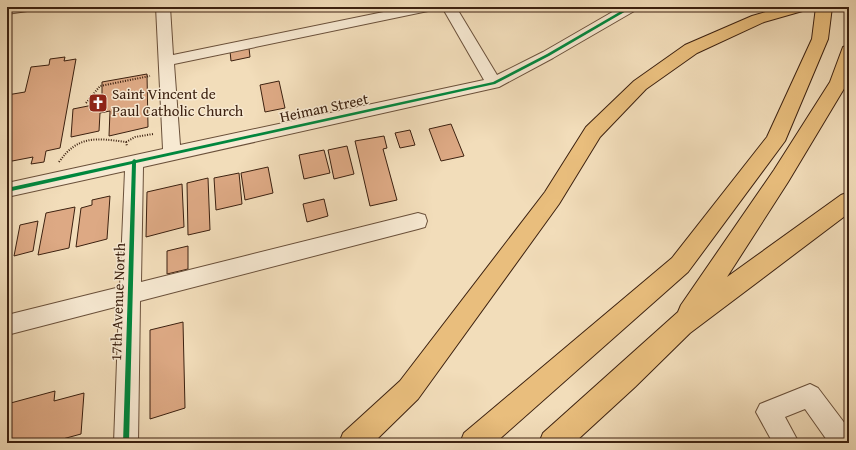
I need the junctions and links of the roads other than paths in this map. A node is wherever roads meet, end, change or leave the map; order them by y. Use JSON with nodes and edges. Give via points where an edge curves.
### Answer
{"nodes":[{"id":1,"x":29,"y":7,"type":"edge"},
{"id":2,"x":163,"y":7,"type":"edge"},
{"id":3,"x":428,"y":7,"type":"edge"},
{"id":4,"x":449,"y":7,"type":"edge"},
{"id":5,"x":630,"y":7,"type":"edge"},
{"id":6,"x":800,"y":7,"type":"edge"},
{"id":7,"x":824,"y":7,"type":"edge"},
{"id":8,"x":7,"y":10,"type":"edge"},
{"id":9,"x":849,"y":51,"type":"edge"},
{"id":10,"x":166,"y":61,"type":"junction"},
{"id":11,"x":494,"y":83,"type":"junction"},
{"id":12,"x":172,"y":154,"type":"junction"},
{"id":13,"x":131,"y":156,"type":"junction"},
{"id":14,"x":7,"y":190,"type":"edge"},
{"id":15,"x":849,"y":201,"type":"edge"},
{"id":16,"x":418,"y":221,"type":"dead end"},
{"id":17,"x":130,"y":293,"type":"junction"},
{"id":18,"x":7,"y":325,"type":"edge"},
{"id":19,"x":681,"y":325,"type":"junction"},
{"id":20,"x":126,"y":443,"type":"edge"},
{"id":21,"x":353,"y":443,"type":"edge"},
{"id":22,"x":474,"y":443,"type":"edge"},
{"id":23,"x":553,"y":443,"type":"edge"},
{"id":24,"x":787,"y":443,"type":"edge"},
{"id":25,"x":844,"y":443,"type":"edge"}],
"edges":[{"from":1,"to":8,"type":"street"},
{"from":2,"to":10,"type":"street"},
{"from":3,"to":10,"type":"street"},
{"from":4,"to":11,"type":"street"},
{"from":5,"to":11,"type":"street","name":"Heiman Street"},
{"from":6,"to":21,"type":"highway","via":[[758,19],[691,49],[640,86],[593,132],[552,198],[408,390]]},
{"from":7,"to":22,"type":"highway","via":[[820,39],[775,141],[680,265]]},
{"from":9,"to":19,"type":"highway","via":[[839,82],[781,176]]},
{"from":10,"to":12,"type":"street"},
{"from":11,"to":12,"type":"street","name":"Heiman Street"},
{"from":12,"to":13,"type":"street","name":"Heiman Street"},
{"from":13,"to":14,"type":"street","name":"Heiman Street"},
{"from":13,"to":17,"type":"street","name":"17th Avenue North"},
{"from":15,"to":19,"type":"highway"},
{"from":16,"to":17,"type":"street"},
{"from":17,"to":18,"type":"street"},
{"from":17,"to":20,"type":"street","name":"17th Avenue North"},
{"from":19,"to":23,"type":"highway"},
{"from":24,"to":25,"type":"street","via":[[768,412],[810,396]]}]}
